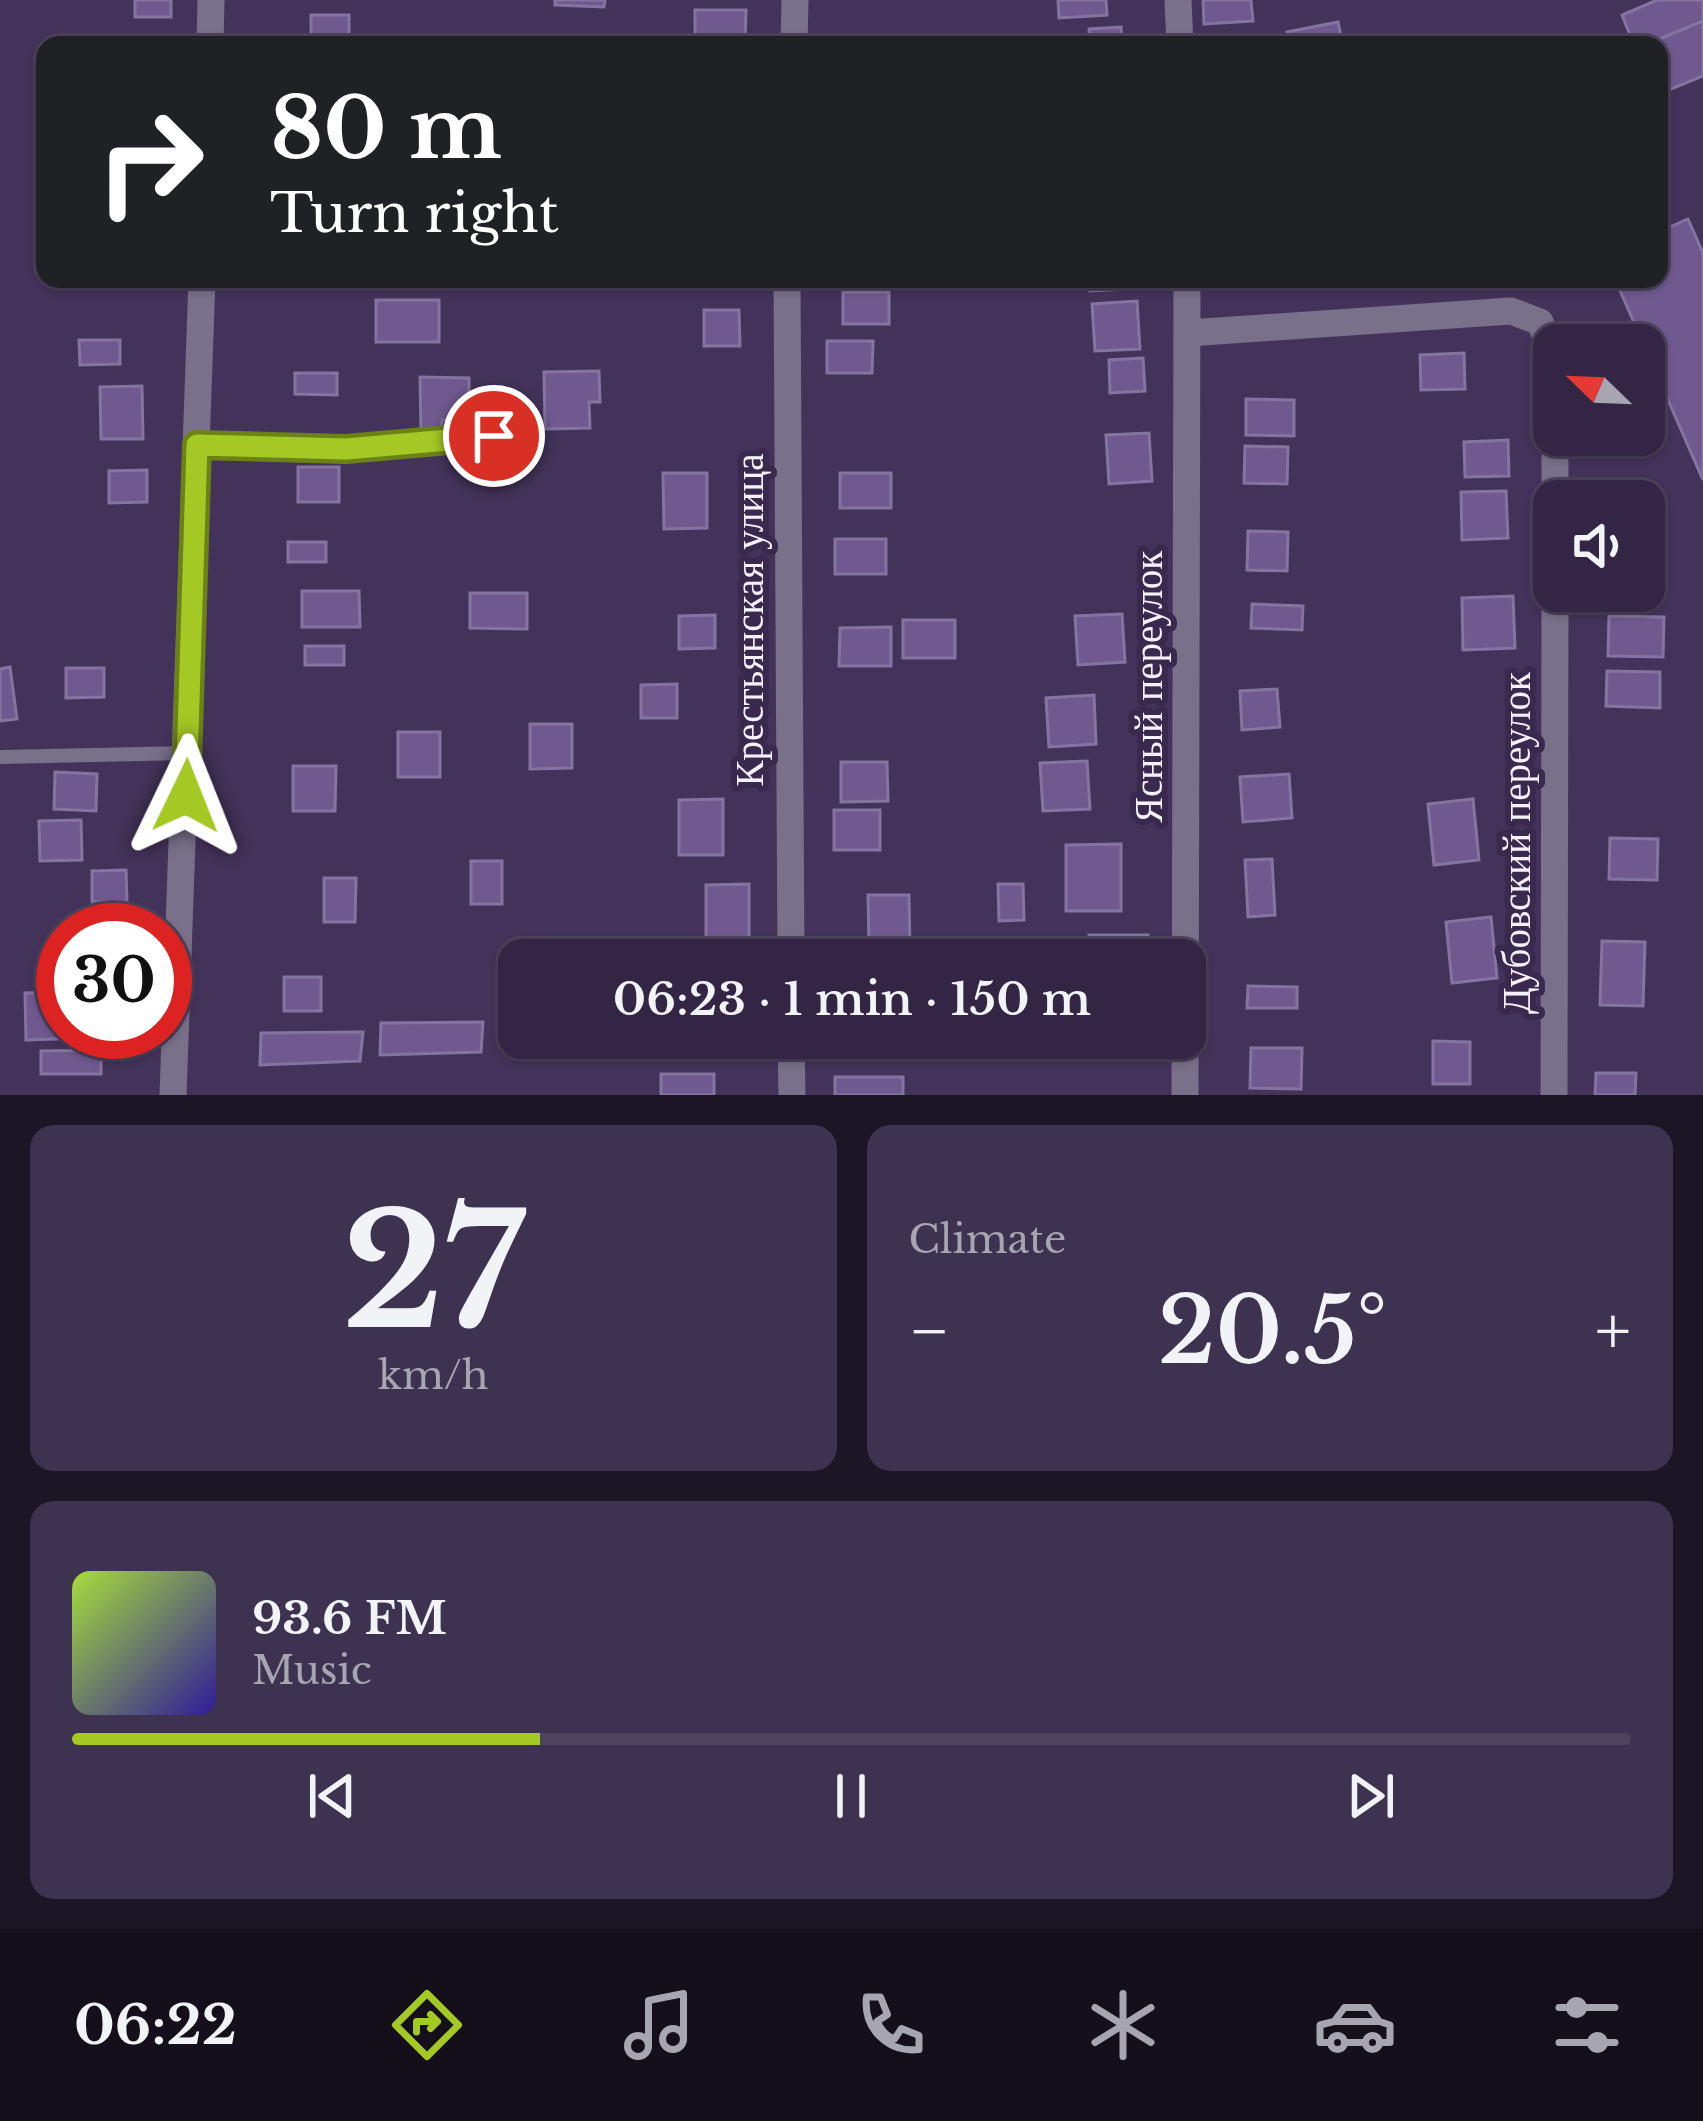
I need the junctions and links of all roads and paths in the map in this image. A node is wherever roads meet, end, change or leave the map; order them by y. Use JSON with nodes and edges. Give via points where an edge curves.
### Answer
{"nodes":[{"id":1,"x":212,"y":0,"type":"edge"},
{"id":2,"x":795,"y":0,"type":"edge"},
{"id":3,"x":1178,"y":0,"type":"edge"},
{"id":4,"x":210,"y":36,"type":"edge"},
{"id":5,"x":794,"y":36,"type":"edge"},
{"id":6,"x":1180,"y":36,"type":"edge"},
{"id":7,"x":202,"y":288,"type":"edge"},
{"id":8,"x":788,"y":288,"type":"edge"},
{"id":9,"x":1186,"y":288,"type":"edge"},
{"id":10,"x":1541,"y":324,"type":"edge"},
{"id":11,"x":1188,"y":333,"type":"junction"},
{"id":12,"x":494,"y":436,"type":"dead end"},
{"id":13,"x":197,"y":445,"type":"junction"},
{"id":14,"x":1555,"y":612,"type":"edge"},
{"id":15,"x":188,"y":753,"type":"junction"},
{"id":16,"x":0,"y":757,"type":"edge"},
{"id":17,"x":790,"y":939,"type":"edge"},
{"id":18,"x":791,"y":1059,"type":"edge"},
{"id":19,"x":173,"y":1095,"type":"edge"},
{"id":20,"x":792,"y":1095,"type":"edge"},
{"id":21,"x":1185,"y":1095,"type":"edge"},
{"id":22,"x":1554,"y":1095,"type":"edge"}],
"edges":[{"from":1,"to":4,"type":"street"},
{"from":2,"to":5,"type":"street"},
{"from":3,"to":6,"type":"street"},
{"from":7,"to":13,"type":"street"},
{"from":8,"to":17,"type":"street","name":"Крестьянская улица"},
{"from":9,"to":11,"type":"street","name":"Ясный переулок"},
{"from":10,"to":11,"type":"street","via":[[1511,310]]},
{"from":11,"to":21,"type":"street","name":"Ясный переулок"},
{"from":12,"to":13,"type":"lane","via":[[346,449]]},
{"from":13,"to":15,"type":"street"},
{"from":14,"to":22,"type":"street","name":"Дубовский переулок"},
{"from":15,"to":16,"type":"lane"},
{"from":15,"to":19,"type":"street"},
{"from":18,"to":20,"type":"street"}]}
